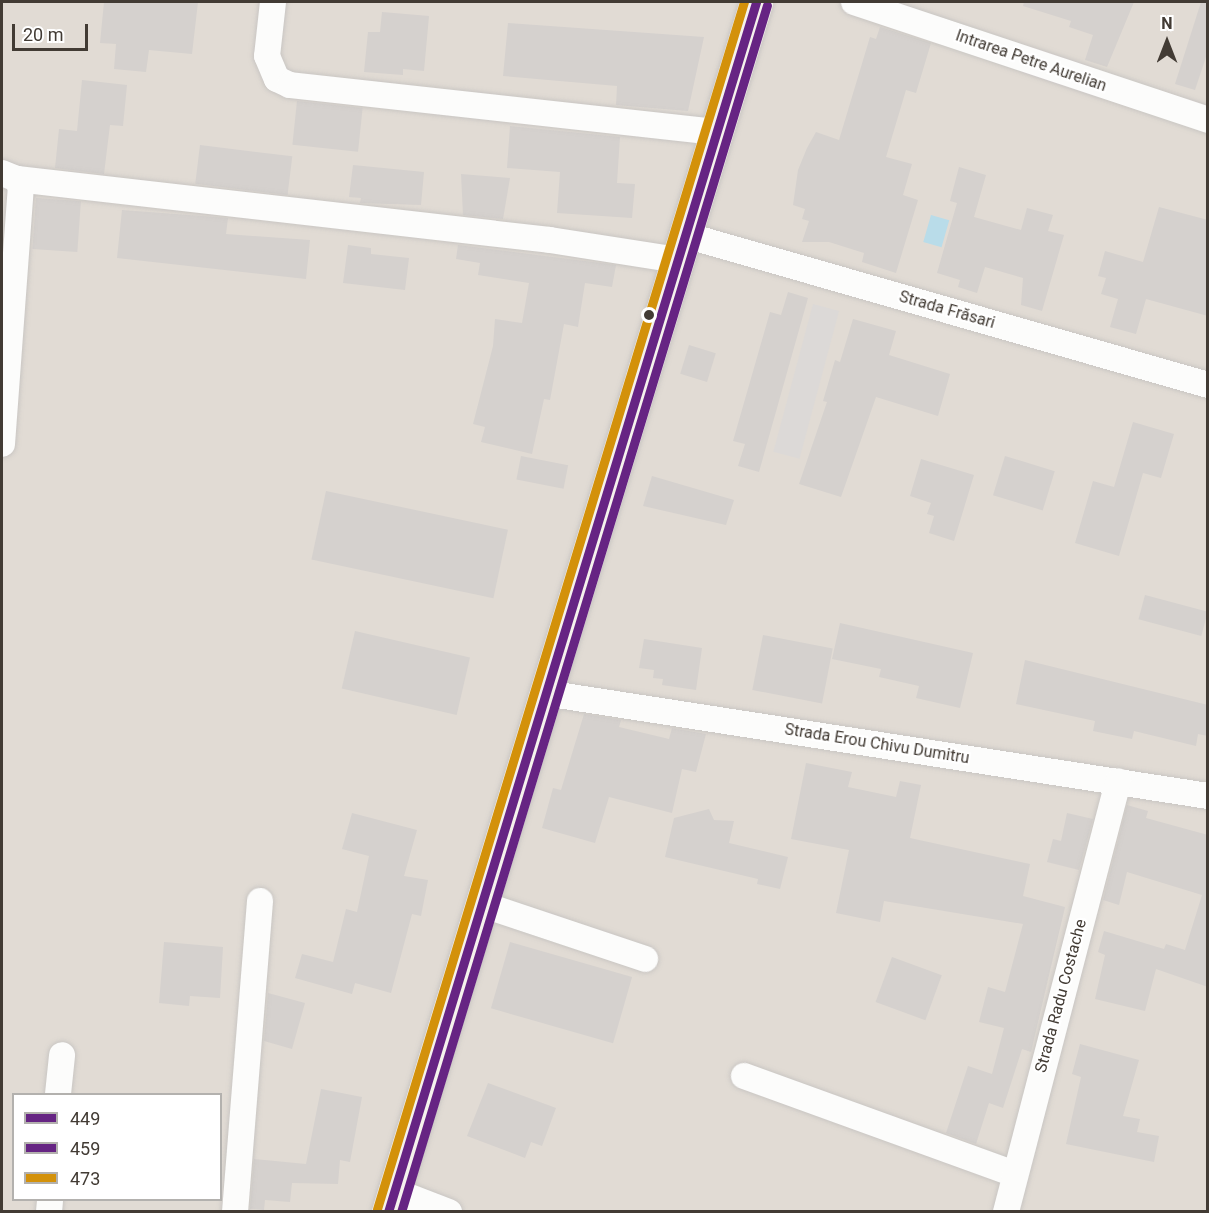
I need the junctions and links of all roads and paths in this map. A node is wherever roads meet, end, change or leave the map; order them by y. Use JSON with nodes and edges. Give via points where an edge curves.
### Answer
{"nodes":[{"id":1,"x":273,"y":2,"type":"edge"},
{"id":2,"x":756,"y":2,"type":"edge"},
{"id":3,"x":854,"y":2,"type":"edge"},
{"id":4,"x":1208,"y":120,"type":"edge"},
{"id":5,"x":716,"y":132,"type":"junction"},
{"id":6,"x":9,"y":176,"type":"edge"},
{"id":7,"x":681,"y":247,"type":"junction"},
{"id":8,"x":1208,"y":385,"type":"edge"},
{"id":9,"x":2,"y":444,"type":"edge"},
{"id":10,"x":545,"y":693,"type":"junction"},
{"id":11,"x":1118,"y":781,"type":"junction"},
{"id":12,"x":1208,"y":796,"type":"edge"},
{"id":13,"x":261,"y":901,"type":"dead end"},
{"id":14,"x":482,"y":904,"type":"junction"},
{"id":15,"x":645,"y":959,"type":"dead end"},
{"id":16,"x":62,"y":1055,"type":"dead end"},
{"id":17,"x":744,"y":1076,"type":"dead end"},
{"id":18,"x":58,"y":1093,"type":"edge"},
{"id":19,"x":1015,"y":1174,"type":"junction"},
{"id":20,"x":391,"y":1202,"type":"edge"},
{"id":21,"x":235,"y":1212,"type":"edge"},
{"id":22,"x":449,"y":1212,"type":"edge"},
{"id":23,"x":1006,"y":1212,"type":"edge"}],
"edges":[{"from":1,"to":5,"type":"street","via":[[267,56],[277,79],[290,85]]},
{"from":2,"to":5,"type":"main road"},
{"from":3,"to":4,"type":"street","name":"Intrarea Petre Aurelian"},
{"from":5,"to":7,"type":"main road"},
{"from":6,"to":7,"type":"street","name":"Strada Frăsari","via":[[550,240]]},
{"from":6,"to":9,"type":"street","via":[[21,188]]},
{"from":7,"to":8,"type":"street","name":"Strada Frăsari"},
{"from":7,"to":10,"type":"main road"},
{"from":10,"to":11,"type":"street","name":"Strada Erou Chivu Dumitru"},
{"from":10,"to":14,"type":"main road"},
{"from":11,"to":12,"type":"street","name":"Strada Erou Chivu Dumitru"},
{"from":11,"to":19,"type":"street","name":"Strada Radu Costache"},
{"from":13,"to":21,"type":"street"},
{"from":14,"to":15,"type":"street"},
{"from":14,"to":20,"type":"main road"},
{"from":16,"to":18,"type":"street"},
{"from":17,"to":19,"type":"street"},
{"from":19,"to":23,"type":"street","name":"Strada Radu Costache"},
{"from":20,"to":22,"type":"street"}]}
